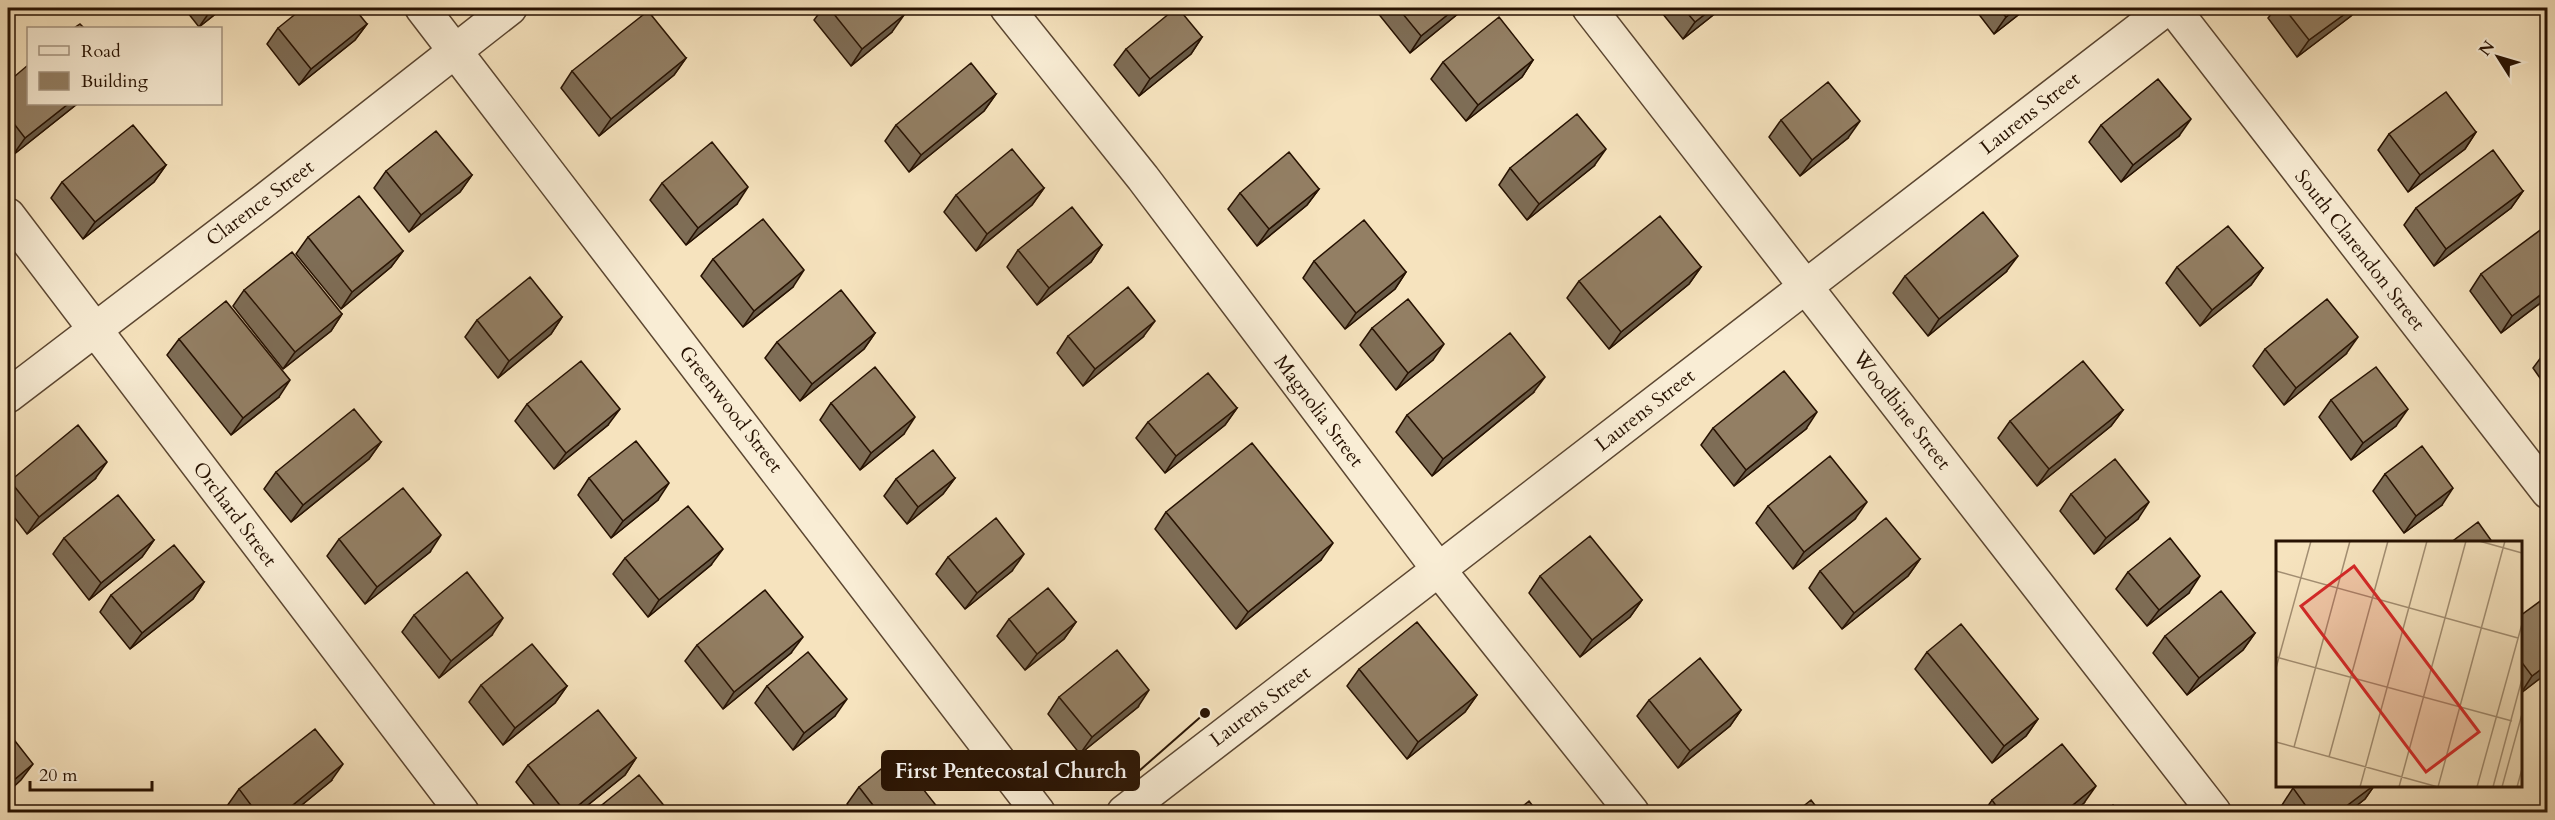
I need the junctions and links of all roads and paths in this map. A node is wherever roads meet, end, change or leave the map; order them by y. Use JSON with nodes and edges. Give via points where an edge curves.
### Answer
{"nodes":[{"id":1,"x":422,"y":8,"type":"edge"},
{"id":2,"x":510,"y":8,"type":"edge"},
{"id":3,"x":1007,"y":8,"type":"edge"},
{"id":4,"x":1589,"y":8,"type":"edge"},
{"id":5,"x":2167,"y":8,"type":"edge"},
{"id":6,"x":2173,"y":8,"type":"edge"},
{"id":7,"x":456,"y":50,"type":"junction"},
{"id":8,"x":8,"y":215,"type":"edge"},
{"id":9,"x":1804,"y":286,"type":"junction"},
{"id":10,"x":95,"y":327,"type":"junction"},
{"id":11,"x":8,"y":396,"type":"edge"},
{"id":12,"x":2547,"y":492,"type":"edge"},
{"id":13,"x":1439,"y":570,"type":"junction"},
{"id":14,"x":462,"y":813,"type":"edge"},
{"id":15,"x":1038,"y":813,"type":"edge"},
{"id":16,"x":1124,"y":813,"type":"edge"},
{"id":17,"x":1632,"y":813,"type":"edge"},
{"id":18,"x":2214,"y":813,"type":"edge"}],
"edges":[{"from":1,"to":7,"type":"street","name":"Greenwood Street"},
{"from":2,"to":7,"type":"street","name":"Clarence Street"},
{"from":3,"to":13,"type":"street","name":"Magnolia Street","via":[[1143,178]]},
{"from":4,"to":9,"type":"street","name":"Woodbine Street"},
{"from":5,"to":9,"type":"street","name":"Laurens Street"},
{"from":6,"to":12,"type":"street","name":"South Clarendon Street"},
{"from":7,"to":10,"type":"street","name":"Clarence Street"},
{"from":7,"to":15,"type":"street","name":"Greenwood Street"},
{"from":8,"to":10,"type":"street","name":"Orchard Street"},
{"from":9,"to":13,"type":"street","name":"Laurens Street"},
{"from":9,"to":18,"type":"street","name":"Woodbine Street"},
{"from":10,"to":11,"type":"street","name":"Clarence Street"},
{"from":10,"to":14,"type":"street","name":"Orchard Street"},
{"from":13,"to":16,"type":"street","name":"Laurens Street"},
{"from":13,"to":17,"type":"street","name":"Magnolia Street"}]}
